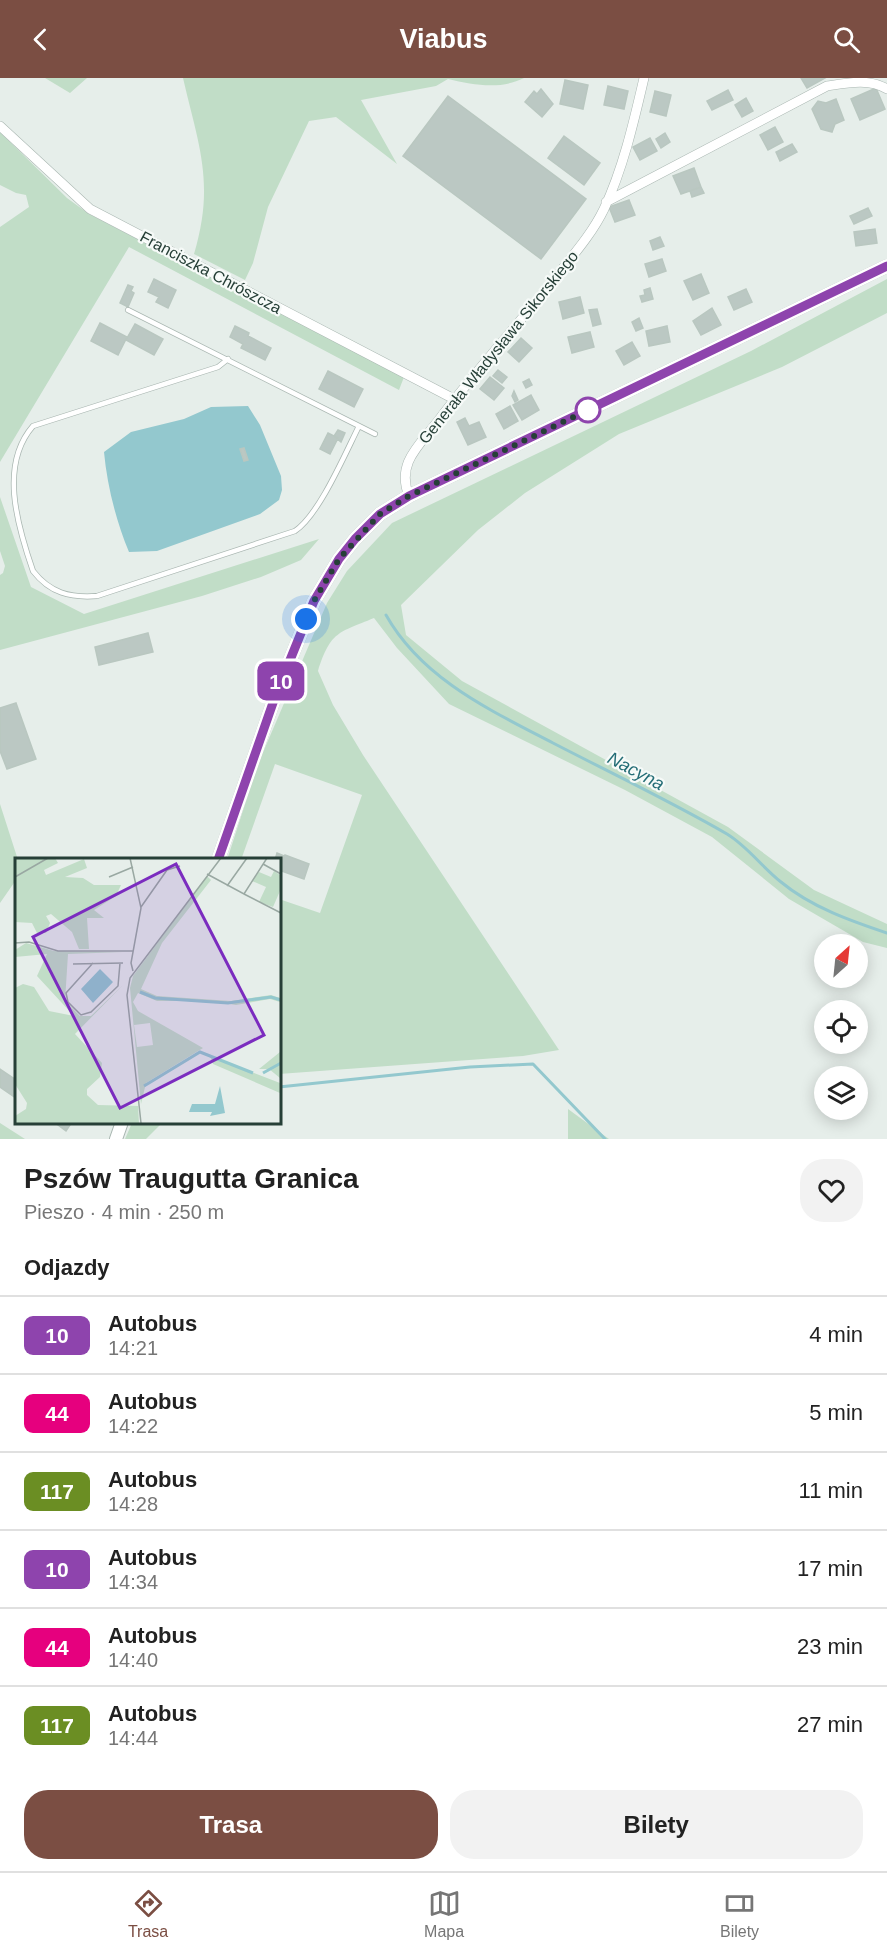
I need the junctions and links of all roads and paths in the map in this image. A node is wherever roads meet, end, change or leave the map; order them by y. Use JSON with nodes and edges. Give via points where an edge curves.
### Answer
{"nodes":[{"id":1,"x":644,"y":78,"type":"edge"},
{"id":2,"x":887,"y":90,"type":"edge"},
{"id":3,"x":0,"y":126,"type":"edge"},
{"id":4,"x":606,"y":202,"type":"junction"},
{"id":5,"x":887,"y":266,"type":"edge"},
{"id":6,"x":128,"y":310,"type":"dead end"},
{"id":7,"x":228,"y":359,"type":"junction"},
{"id":8,"x":454,"y":399,"type":"junction"},
{"id":9,"x":359,"y":426,"type":"junction"},
{"id":10,"x":375,"y":434,"type":"dead end"},
{"id":11,"x":13,"y":447,"type":"dead end"},
{"id":12,"x":409,"y":496,"type":"junction"},
{"id":13,"x":8,"y":497,"type":"dead end"},
{"id":14,"x":219,"y":858,"type":"edge"},
{"id":15,"x":121,"y":1124,"type":"edge"},
{"id":16,"x":116,"y":1139,"type":"edge"}],
"edges":[{"from":1,"to":4,"type":"street","name":"Generała Władysława Sikorskiego"},
{"from":2,"to":4,"type":"street","via":[[856,81],[826,86]]},
{"from":3,"to":8,"type":"street","name":"Franciszka Chrószcza","via":[[90,209]]},
{"from":4,"to":8,"type":"street","name":"Generała Władysława Sikorskiego","via":[[582,243],[547,289]]},
{"from":5,"to":12,"type":"street"},
{"from":6,"to":7,"type":"lane"},
{"from":7,"to":9,"type":"lane"},
{"from":7,"to":11,"type":"lane","via":[[218,368],[33,426]]},
{"from":8,"to":12,"type":"street","name":"Generała Władysława Sikorskiego","via":[[408,461],[403,476]]},
{"from":9,"to":10,"type":"lane"},
{"from":9,"to":13,"type":"lane","via":[[316,507],[295,531],[97,596],[69,596],[41,582],[33,571]]},
{"from":12,"to":14,"type":"street","via":[[380,514],[355,539],[314,601],[275,697]]},
{"from":15,"to":16,"type":"street"}]}
